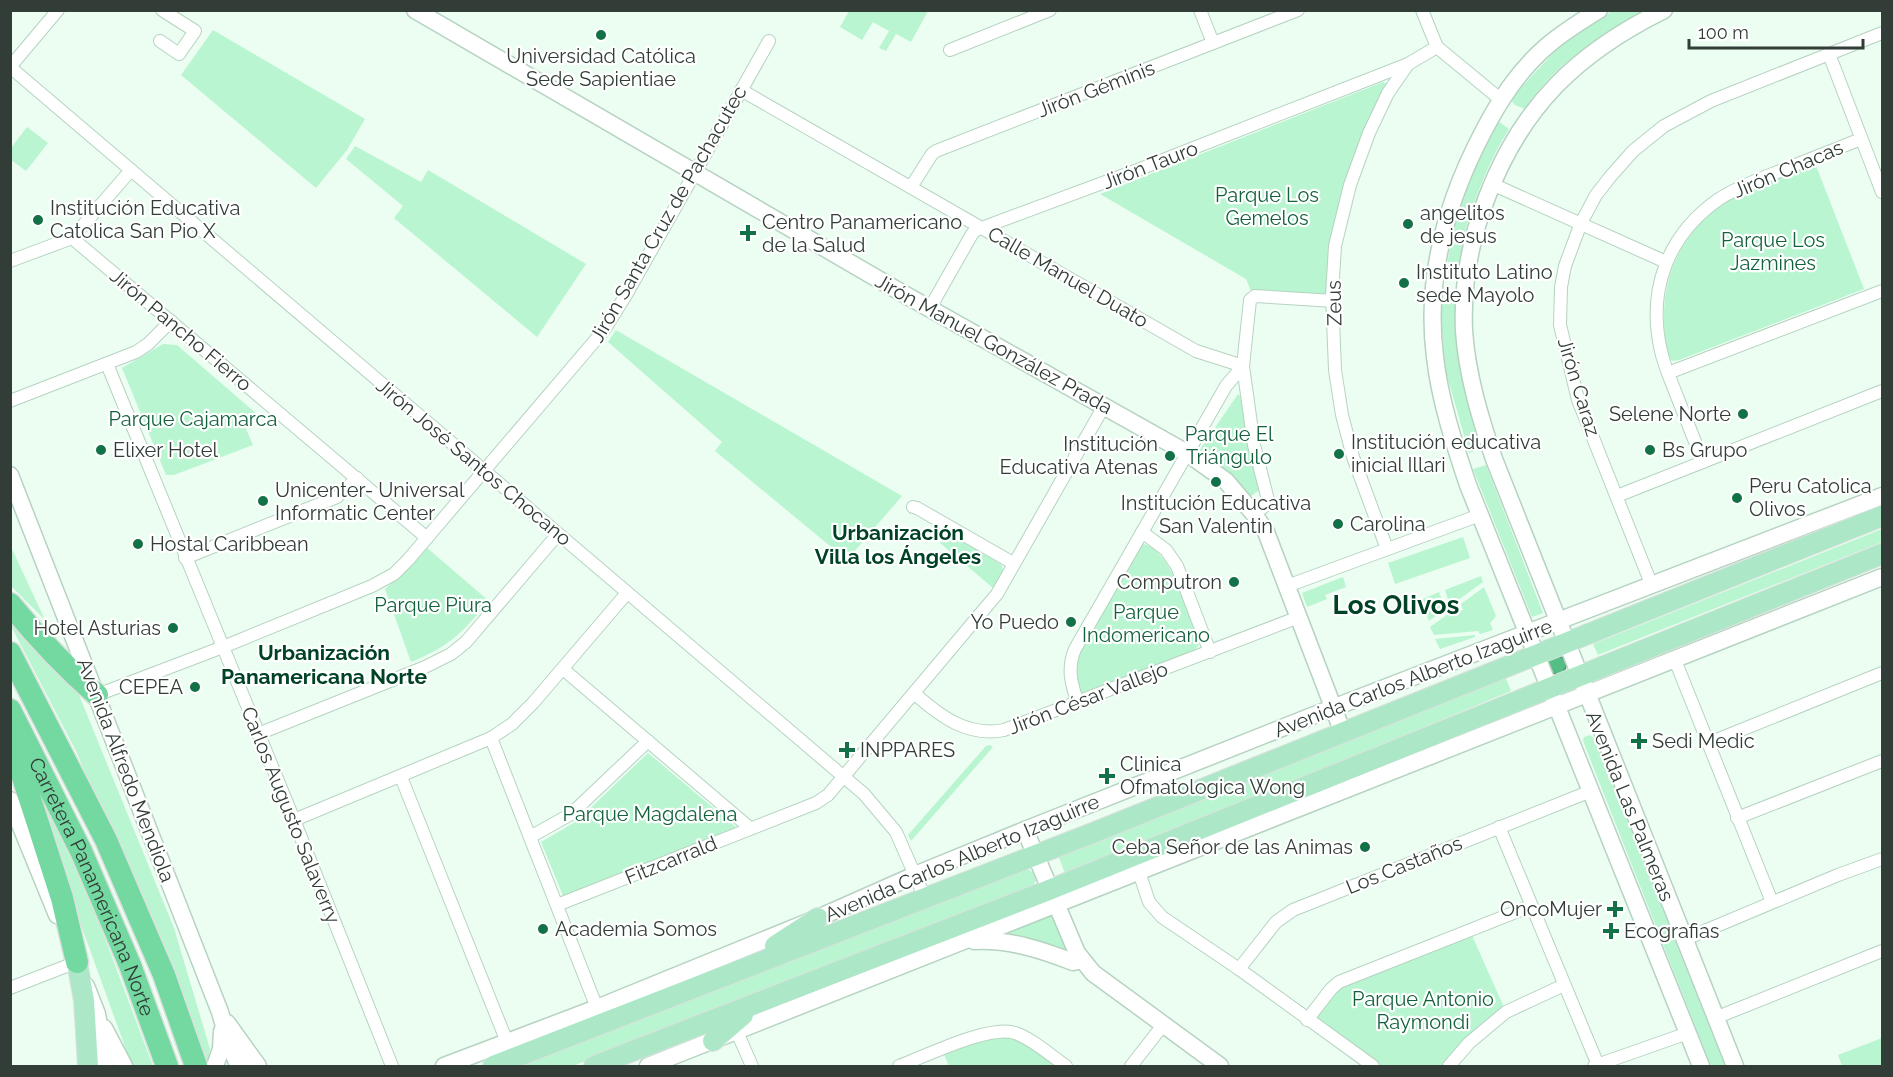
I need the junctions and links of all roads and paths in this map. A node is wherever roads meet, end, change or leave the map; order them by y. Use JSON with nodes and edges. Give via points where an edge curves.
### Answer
{"nodes":[{"id":1,"x":58,"y":10,"type":"edge"},
{"id":2,"x":162,"y":10,"type":"edge"},
{"id":3,"x":415,"y":10,"type":"edge"},
{"id":4,"x":1050,"y":10,"type":"edge"},
{"id":5,"x":1200,"y":10,"type":"edge"},
{"id":6,"x":1298,"y":10,"type":"edge"},
{"id":7,"x":1422,"y":10,"type":"edge"},
{"id":8,"x":1599,"y":10,"type":"edge"},
{"id":9,"x":1664,"y":10,"type":"edge"},
{"id":10,"x":1882,"y":33,"type":"edge"},
{"id":11,"x":160,"y":41,"type":"dead end"},
{"id":12,"x":769,"y":41,"type":"dead end"},
{"id":13,"x":1213,"y":44,"type":"junction"},
{"id":14,"x":1437,"y":47,"type":"junction"},
{"id":15,"x":950,"y":50,"type":"dead end"},
{"id":16,"x":1829,"y":54,"type":"junction"},
{"id":17,"x":1408,"y":64,"type":"junction"},
{"id":18,"x":10,"y":67,"type":"edge"},
{"id":19,"x":741,"y":90,"type":"junction"},
{"id":20,"x":1500,"y":99,"type":"junction"},
{"id":21,"x":1862,"y":139,"type":"junction"},
{"id":22,"x":131,"y":170,"type":"junction"},
{"id":23,"x":694,"y":172,"type":"junction"},
{"id":24,"x":1492,"y":184,"type":"junction"},
{"id":25,"x":911,"y":187,"type":"junction"},
{"id":26,"x":1882,"y":192,"type":"edge"},
{"id":27,"x":1581,"y":223,"type":"junction"},
{"id":28,"x":981,"y":228,"type":"junction"},
{"id":29,"x":72,"y":238,"type":"junction"},
{"id":30,"x":10,"y":261,"type":"edge"},
{"id":31,"x":1666,"y":262,"type":"junction"},
{"id":32,"x":1882,"y":291,"type":"edge"},
{"id":33,"x":1334,"y":301,"type":"junction"},
{"id":34,"x":930,"y":308,"type":"junction"},
{"id":35,"x":171,"y":321,"type":"junction"},
{"id":36,"x":107,"y":364,"type":"junction"},
{"id":37,"x":1243,"y":366,"type":"junction"},
{"id":38,"x":1668,"y":373,"type":"junction"},
{"id":39,"x":1882,"y":391,"type":"edge"},
{"id":40,"x":10,"y":401,"type":"edge"},
{"id":41,"x":1104,"y":406,"type":"junction"},
{"id":42,"x":1188,"y":453,"type":"junction"},
{"id":43,"x":1703,"y":462,"type":"junction"},
{"id":44,"x":485,"y":472,"type":"junction"},
{"id":45,"x":10,"y":475,"type":"edge"},
{"id":46,"x":357,"y":478,"type":"junction"},
{"id":47,"x":1882,"y":495,"type":"edge"},
{"id":48,"x":1617,"y":496,"type":"junction"},
{"id":49,"x":914,"y":507,"type":"dead end"},
{"id":50,"x":1254,"y":514,"type":"junction"},
{"id":51,"x":1480,"y":515,"type":"junction"},
{"id":52,"x":1882,"y":516,"type":"edge"},
{"id":53,"x":1142,"y":532,"type":"junction"},
{"id":54,"x":558,"y":534,"type":"junction"},
{"id":55,"x":427,"y":538,"type":"junction"},
{"id":56,"x":1387,"y":549,"type":"junction"},
{"id":57,"x":1882,"y":554,"type":"edge"},
{"id":58,"x":185,"y":558,"type":"junction"},
{"id":59,"x":1013,"y":563,"type":"junction"},
{"id":60,"x":1882,"y":577,"type":"edge"},
{"id":61,"x":1287,"y":586,"type":"junction"},
{"id":62,"x":1652,"y":586,"type":"junction"},
{"id":63,"x":627,"y":593,"type":"junction"},
{"id":64,"x":10,"y":604,"type":"edge"},
{"id":65,"x":1299,"y":617,"type":"junction"},
{"id":66,"x":1557,"y":623,"type":"junction"},
{"id":67,"x":1528,"y":634,"type":"junction"},
{"id":68,"x":1566,"y":645,"type":"junction"},
{"id":69,"x":223,"y":647,"type":"junction"},
{"id":70,"x":1210,"y":652,"type":"junction"},
{"id":71,"x":10,"y":653,"type":"edge"},
{"id":72,"x":1537,"y":656,"type":"junction"},
{"id":73,"x":1675,"y":660,"type":"junction"},
{"id":74,"x":563,"y":669,"type":"junction"},
{"id":75,"x":1882,"y":673,"type":"edge"},
{"id":76,"x":1582,"y":686,"type":"junction"},
{"id":77,"x":1549,"y":688,"type":"junction"},
{"id":78,"x":915,"y":694,"type":"junction"},
{"id":79,"x":97,"y":695,"type":"junction"},
{"id":80,"x":1078,"y":703,"type":"junction"},
{"id":81,"x":1557,"y":707,"type":"junction"},
{"id":82,"x":1333,"y":708,"type":"junction"},
{"id":83,"x":10,"y":710,"type":"edge"},
{"id":84,"x":1343,"y":733,"type":"junction"},
{"id":85,"x":258,"y":734,"type":"junction"},
{"id":86,"x":10,"y":737,"type":"edge"},
{"id":87,"x":491,"y":738,"type":"junction"},
{"id":88,"x":648,"y":741,"type":"junction"},
{"id":89,"x":1709,"y":743,"type":"junction"},
{"id":90,"x":1882,"y":761,"type":"edge"},
{"id":91,"x":401,"y":777,"type":"junction"},
{"id":92,"x":844,"y":777,"type":"junction"},
{"id":93,"x":1591,"y":791,"type":"junction"},
{"id":94,"x":10,"y":800,"type":"edge"},
{"id":95,"x":1737,"y":818,"type":"junction"},
{"id":96,"x":294,"y":820,"type":"junction"},
{"id":97,"x":1499,"y":827,"type":"junction"},
{"id":98,"x":750,"y":828,"type":"junction"},
{"id":99,"x":1024,"y":830,"type":"junction"},
{"id":100,"x":530,"y":837,"type":"junction"},
{"id":101,"x":1035,"y":855,"type":"junction"},
{"id":102,"x":1882,"y":859,"type":"edge"},
{"id":103,"x":1138,"y":872,"type":"junction"},
{"id":104,"x":915,"y":875,"type":"junction"},
{"id":105,"x":925,"y":898,"type":"junction"},
{"id":106,"x":1053,"y":898,"type":"junction"},
{"id":107,"x":1772,"y":902,"type":"junction"},
{"id":108,"x":557,"y":905,"type":"junction"},
{"id":109,"x":1531,"y":906,"type":"junction"},
{"id":110,"x":818,"y":918,"type":"junction"},
{"id":111,"x":1683,"y":940,"type":"junction"},
{"id":112,"x":946,"y":942,"type":"junction"},
{"id":113,"x":1882,"y":951,"type":"edge"},
{"id":114,"x":1078,"y":956,"type":"junction"},
{"id":115,"x":77,"y":962,"type":"junction"},
{"id":116,"x":742,"y":969,"type":"junction"},
{"id":117,"x":1239,"y":969,"type":"junction"},
{"id":118,"x":1564,"y":985,"type":"junction"},
{"id":119,"x":10,"y":988,"type":"edge"},
{"id":120,"x":755,"y":1005,"type":"junction"},
{"id":121,"x":597,"y":1008,"type":"junction"},
{"id":122,"x":220,"y":1012,"type":"junction"},
{"id":123,"x":97,"y":1014,"type":"junction"},
{"id":124,"x":1715,"y":1018,"type":"junction"},
{"id":125,"x":1307,"y":1020,"type":"junction"},
{"id":126,"x":1163,"y":1025,"type":"junction"},
{"id":127,"x":737,"y":1032,"type":"junction"},
{"id":128,"x":1688,"y":1033,"type":"junction"},
{"id":129,"x":713,"y":1041,"type":"junction"},
{"id":130,"x":514,"y":1049,"type":"junction"},
{"id":131,"x":193,"y":1057,"type":"edge"},
{"id":132,"x":165,"y":1060,"type":"edge"},
{"id":133,"x":655,"y":1065,"type":"edge"},
{"id":134,"x":88,"y":1066,"type":"edge"},
{"id":135,"x":105,"y":1066,"type":"edge"},
{"id":136,"x":124,"y":1066,"type":"edge"},
{"id":137,"x":215,"y":1066,"type":"edge"},
{"id":138,"x":239,"y":1066,"type":"edge"},
{"id":139,"x":258,"y":1066,"type":"edge"},
{"id":140,"x":392,"y":1066,"type":"edge"},
{"id":141,"x":444,"y":1066,"type":"edge"},
{"id":142,"x":480,"y":1066,"type":"edge"},
{"id":143,"x":493,"y":1066,"type":"edge"},
{"id":144,"x":594,"y":1066,"type":"edge"},
{"id":145,"x":752,"y":1066,"type":"edge"},
{"id":146,"x":899,"y":1066,"type":"edge"},
{"id":147,"x":1066,"y":1066,"type":"edge"},
{"id":148,"x":1131,"y":1066,"type":"edge"},
{"id":149,"x":1220,"y":1066,"type":"edge"},
{"id":150,"x":1372,"y":1066,"type":"edge"},
{"id":151,"x":1449,"y":1066,"type":"edge"},
{"id":152,"x":1596,"y":1066,"type":"edge"},
{"id":153,"x":1701,"y":1066,"type":"edge"},
{"id":154,"x":1735,"y":1066,"type":"edge"}],
"edges":[{"from":1,"to":18,"type":"street"},
{"from":2,"to":11,"type":"street","via":[[195,32],[179,54]]},
{"from":3,"to":23,"type":"street","name":"Jirón Manuel González Prada"},
{"from":4,"to":15,"type":"street"},
{"from":5,"to":13,"type":"street"},
{"from":6,"to":13,"type":"street","name":"Jirón Géminis"},
{"from":7,"to":14,"type":"street"},
{"from":8,"to":20,"type":"street","name":"Avenida Las Palmeras","via":[[1546,46]]},
{"from":9,"to":24,"type":"street","name":"Avenida Las Palmeras","via":[[1614,37],[1555,86],[1517,134]]},
{"from":10,"to":16,"type":"street","name":"Jirón Caraz"},
{"from":12,"to":19,"type":"street","name":"Jirón Santa Cruz de Pachacutec"},
{"from":13,"to":25,"type":"street","name":"Jirón Géminis","via":[[936,151]]},
{"from":14,"to":17,"type":"street","name":"Jirón Tauro"},
{"from":14,"to":20,"type":"street"},
{"from":16,"to":21,"type":"street"},
{"from":16,"to":27,"type":"street","name":"Jirón Caraz","via":[[1711,101],[1664,126],[1610,177]]},
{"from":17,"to":28,"type":"street","name":"Jirón Tauro"},
{"from":17,"to":33,"type":"street","name":"Zeus","via":[[1388,93],[1350,185],[1335,246]]},
{"from":18,"to":22,"type":"street","name":"Jirón José Santos Chocano"},
{"from":19,"to":23,"type":"street","name":"Jirón Santa Cruz de Pachacutec"},
{"from":19,"to":25,"type":"street","name":"Calle Manuel Duato"},
{"from":20,"to":51,"type":"street","name":"Avenida Las Palmeras","via":[[1464,168],[1448,214],[1436,264],[1432,305],[1435,356],[1445,410]]},
{"from":21,"to":26,"type":"street"},
{"from":21,"to":31,"type":"street","name":"Jirón Chacas","via":[[1729,193],[1693,223]]},
{"from":22,"to":29,"type":"street"},
{"from":22,"to":44,"type":"street","name":"Jirón José Santos Chocano"},
{"from":23,"to":34,"type":"street","name":"Jirón Manuel González Prada"},
{"from":23,"to":44,"type":"street","name":"Jirón Santa Cruz de Pachacutec","via":[[604,330]]},
{"from":24,"to":27,"type":"street"},
{"from":24,"to":66,"type":"street","name":"Avenida Las Palmeras","via":[[1471,243],[1465,289],[1464,330],[1469,369],[1494,459]]},
{"from":25,"to":28,"type":"street","name":"Calle Manuel Duato"},
{"from":27,"to":31,"type":"street"},
{"from":27,"to":48,"type":"street","name":"Jirón Caraz","via":[[1565,266],[1560,325],[1578,400]]},
{"from":28,"to":34,"type":"street","via":[[972,234]]},
{"from":28,"to":37,"type":"street","name":"Calle Manuel Duato","via":[[1196,351]]},
{"from":29,"to":30,"type":"street"},
{"from":29,"to":35,"type":"street","name":"Jirón Pancho Fierro"},
{"from":31,"to":38,"type":"street","name":"Jirón Chacas","via":[[1658,287],[1656,313],[1659,344]]},
{"from":32,"to":38,"type":"street"},
{"from":33,"to":37,"type":"street","via":[[1255,296],[1250,300]]},
{"from":33,"to":56,"type":"street","name":"Zeus","via":[[1335,370],[1342,415]]},
{"from":34,"to":41,"type":"street","name":"Jirón Manuel González Prada"},
{"from":35,"to":36,"type":"street","via":[[142,349]]},
{"from":35,"to":46,"type":"street","name":"Jirón Pancho Fierro"},
{"from":36,"to":40,"type":"street"},
{"from":36,"to":58,"type":"street","name":"Carlos Augusto Salaverry"},
{"from":37,"to":42,"type":"street","via":[[1226,386]]},
{"from":37,"to":50,"type":"street","via":[[1254,446],[1268,494],[1266,505]]},
{"from":38,"to":43,"type":"street","name":"Jirón Chacas"},
{"from":39,"to":43,"type":"street"},
{"from":41,"to":42,"type":"street","name":"Jirón Manuel González Prada"},
{"from":41,"to":59,"type":"street","name":"Fitzcarrald"},
{"from":42,"to":50,"type":"street","name":"Jirón Manuel González Prada","via":[[1226,481]]},
{"from":42,"to":53,"type":"street"},
{"from":43,"to":48,"type":"street"},
{"from":44,"to":54,"type":"street","name":"Jirón José Santos Chocano"},
{"from":44,"to":55,"type":"street","name":"Jirón Santa Cruz de Pachacutec"},
{"from":45,"to":79,"type":"street","name":"Avenida Alfredo Mendiola"},
{"from":46,"to":55,"type":"street","name":"Jirón Pancho Fierro"},
{"from":46,"to":58,"type":"street","via":[[337,498]]},
{"from":47,"to":62,"type":"street","name":"Avenida Carlos Alberto Izaguirre"},
{"from":48,"to":62,"type":"street","name":"Jirón Caraz"},
{"from":49,"to":59,"type":"street"},
{"from":50,"to":61,"type":"street","name":"Jirón Manuel González Prada","via":[[1266,532]]},
{"from":51,"to":56,"type":"street"},
{"from":51,"to":67,"type":"street","name":"Avenida Las Palmeras"},
{"from":52,"to":68,"type":"main road","name":"Avenida Carlos Alberto Izaguirre"},
{"from":53,"to":70,"type":"street","via":[[1166,550],[1177,566]]},
{"from":53,"to":80,"type":"street","via":[[1072,656],[1070,678]]},
{"from":54,"to":63,"type":"street","name":"Jirón José Santos Chocano"},
{"from":54,"to":85,"type":"street","via":[[466,642],[451,654]]},
{"from":55,"to":69,"type":"street","name":"Jirón Santa Cruz de Pachacutec","via":[[394,574],[382,581]]},
{"from":56,"to":61,"type":"street"},
{"from":57,"to":76,"type":"main road"},
{"from":58,"to":69,"type":"street","name":"Carlos Augusto Salaverry"},
{"from":59,"to":78,"type":"street","name":"Fitzcarrald","via":[[997,594]]},
{"from":60,"to":73,"type":"street"},
{"from":61,"to":65,"type":"street","name":"Jirón Manuel González Prada"},
{"from":62,"to":66,"type":"street","name":"Avenida Carlos Alberto Izaguirre"},
{"from":63,"to":74,"type":"street"},
{"from":63,"to":92,"type":"street","name":"Jirón José Santos Chocano"},
{"from":64,"to":79,"type":"highway","via":[[71,673]]},
{"from":65,"to":70,"type":"street","name":"Jirón César Vallejo"},
{"from":65,"to":82,"type":"street","name":"Jirón Manuel González Prada"},
{"from":66,"to":67,"type":"street","name":"Avenida Carlos Alberto Izaguirre"},
{"from":66,"to":68,"type":"street","name":"Avenida Las Palmeras"},
{"from":67,"to":72,"type":"street","name":"Avenida Las Palmeras"},
{"from":67,"to":82,"type":"street","name":"Avenida Carlos Alberto Izaguirre"},
{"from":68,"to":72,"type":"main road","name":"Avenida Carlos Alberto Izaguirre"},
{"from":68,"to":76,"type":"street","name":"Avenida Las Palmeras"},
{"from":69,"to":79,"type":"street","name":"Jirón Santa Cruz de Pachacutec"},
{"from":69,"to":85,"type":"street","name":"Carlos Augusto Salaverry"},
{"from":70,"to":80,"type":"street","name":"Jirón César Vallejo"},
{"from":71,"to":131,"type":"highway","name":"Carretera Panamericana Norte","via":[[106,840],[164,975]]},
{"from":72,"to":77,"type":"street","name":"Avenida Las Palmeras"},
{"from":72,"to":84,"type":"main road","name":"Avenida Carlos Alberto Izaguirre"},
{"from":73,"to":76,"type":"street"},
{"from":73,"to":89,"type":"street"},
{"from":74,"to":87,"type":"street","via":[[519,717]]},
{"from":74,"to":88,"type":"street"},
{"from":75,"to":89,"type":"street"},
{"from":76,"to":77,"type":"main road"},
{"from":76,"to":81,"type":"street"},
{"from":76,"to":111,"type":"street","name":"Avenida Las Palmeras"},
{"from":77,"to":81,"type":"street","name":"Avenida Las Palmeras"},
{"from":77,"to":106,"type":"main road"},
{"from":78,"to":80,"type":"street","name":"Jirón César Vallejo","via":[[949,721],[984,732],[1004,730]]},
{"from":78,"to":92,"type":"street","name":"Fitzcarrald"},
{"from":79,"to":122,"type":"street","name":"Avenida Alfredo Mendiola"},
{"from":81,"to":93,"type":"street","name":"Avenida Las Palmeras"},
{"from":81,"to":103,"type":"street"},
{"from":82,"to":84,"type":"street","name":"Jirón Manuel González Prada"},
{"from":82,"to":99,"type":"street","name":"Avenida Carlos Alberto Izaguirre"},
{"from":83,"to":132,"type":"highway","name":"Carretera Panamericana Norte","via":[[81,851]]},
{"from":84,"to":101,"type":"main road","name":"Avenida Carlos Alberto Izaguirre"},
{"from":85,"to":96,"type":"street","name":"Carlos Augusto Salaverry"},
{"from":86,"to":115,"type":"highway","via":[[62,898]]},
{"from":87,"to":91,"type":"street"},
{"from":87,"to":100,"type":"street"},
{"from":88,"to":98,"type":"street"},
{"from":88,"to":100,"type":"street","via":[[572,814]]},
{"from":89,"to":95,"type":"street"},
{"from":90,"to":95,"type":"street"},
{"from":91,"to":96,"type":"street"},
{"from":91,"to":130,"type":"street"},
{"from":92,"to":98,"type":"street","name":"Fitzcarrald","via":[[820,801]]},
{"from":92,"to":104,"type":"street","name":"Jirón José Santos Chocano","via":[[887,819],[901,840]]},
{"from":93,"to":97,"type":"street","name":"Los Castaños"},
{"from":93,"to":128,"type":"street","name":"Avenida Las Palmeras"},
{"from":94,"to":115,"type":"street"},
{"from":95,"to":107,"type":"street"},
{"from":96,"to":140,"type":"street","name":"Carlos Augusto Salaverry"},
{"from":97,"to":109,"type":"street"},
{"from":97,"to":117,"type":"street","name":"Los Castaños","via":[[1293,910],[1276,922]]},
{"from":98,"to":108,"type":"street","name":"Fitzcarrald"},
{"from":99,"to":101,"type":"street"},
{"from":99,"to":104,"type":"street","name":"Avenida Carlos Alberto Izaguirre"},
{"from":100,"to":108,"type":"street"},
{"from":101,"to":105,"type":"main road","name":"Avenida Carlos Alberto Izaguirre"},
{"from":101,"to":106,"type":"street"},
{"from":102,"to":107,"type":"street"},
{"from":103,"to":106,"type":"street"},
{"from":103,"to":117,"type":"street","via":[[1149,902],[1158,913]]},
{"from":104,"to":105,"type":"street","name":"Jirón José Santos Chocano"},
{"from":104,"to":110,"type":"street","name":"Avenida Carlos Alberto Izaguirre"},
{"from":105,"to":116,"type":"main road","name":"Avenida Carlos Alberto Izaguirre"},
{"from":106,"to":112,"type":"main road"},
{"from":106,"to":114,"type":"street"},
{"from":107,"to":111,"type":"street"},
{"from":108,"to":121,"type":"street"},
{"from":109,"to":118,"type":"street"},
{"from":109,"to":125,"type":"street","via":[[1339,982]]},
{"from":110,"to":116,"type":"main road","via":[[754,957]]},
{"from":110,"to":121,"type":"street","name":"Avenida Carlos Alberto Izaguirre"},
{"from":111,"to":124,"type":"street","name":"Avenida Las Palmeras"},
{"from":112,"to":114,"type":"street","via":[[1008,943],[1073,962]]},
{"from":112,"to":120,"type":"main road"},
{"from":112,"to":127,"type":"street"},
{"from":113,"to":124,"type":"street"},
{"from":114,"to":126,"type":"street","via":[[1093,973]]},
{"from":115,"to":119,"type":"street"},
{"from":115,"to":123,"type":"street"},
{"from":115,"to":134,"type":"main road"},
{"from":116,"to":130,"type":"main road","name":"Avenida Carlos Alberto Izaguirre"},
{"from":117,"to":125,"type":"street"},
{"from":118,"to":151,"type":"street","via":[[1506,1012]]},
{"from":118,"to":152,"type":"street"},
{"from":120,"to":129,"type":"main road"},
{"from":120,"to":144,"type":"main road"},
{"from":121,"to":130,"type":"street","name":"Avenida Carlos Alberto Izaguirre"},
{"from":122,"to":137,"type":"street","via":[[221,1049]]},
{"from":122,"to":138,"type":"street","name":"Avenida Alfredo Mendiola"},
{"from":122,"to":139,"type":"street"},
{"from":123,"to":135,"type":"street"},
{"from":123,"to":136,"type":"street"},
{"from":124,"to":154,"type":"street","name":"Avenida Las Palmeras"},
{"from":125,"to":150,"type":"street"},
{"from":126,"to":148,"type":"street"},
{"from":126,"to":149,"type":"street"},
{"from":127,"to":129,"type":"street"},
{"from":127,"to":145,"type":"street"},
{"from":128,"to":152,"type":"street"},
{"from":128,"to":153,"type":"street","name":"Avenida Las Palmeras"},
{"from":129,"to":133,"type":"street"},
{"from":130,"to":141,"type":"street","name":"Avenida Carlos Alberto Izaguirre"},
{"from":130,"to":142,"type":"main road"},
{"from":130,"to":143,"type":"main road","name":"Avenida Carlos Alberto Izaguirre"},
{"from":146,"to":147,"type":"street","via":[[1003,1030],[1021,1035]]}]}
